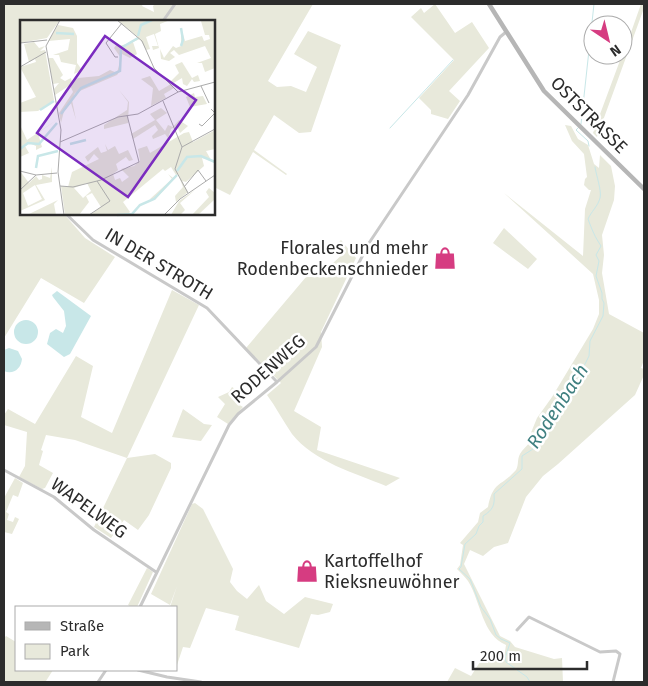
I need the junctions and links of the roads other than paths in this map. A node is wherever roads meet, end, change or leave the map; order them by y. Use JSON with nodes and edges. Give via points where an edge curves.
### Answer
{"nodes":[{"id":1,"x":176,"y":4,"type":"edge"},
{"id":2,"x":489,"y":4,"type":"edge"},
{"id":3,"x":164,"y":20,"type":"edge"},
{"id":4,"x":507,"y":32,"type":"junction"},
{"id":5,"x":644,"y":189,"type":"edge"},
{"id":6,"x":67,"y":215,"type":"edge"},
{"id":7,"x":277,"y":382,"type":"junction"},
{"id":8,"x":4,"y":470,"type":"edge"},
{"id":9,"x":156,"y":572,"type":"junction"},
{"id":10,"x":140,"y":606,"type":"edge"},
{"id":11,"x":516,"y":630,"type":"dead end"},
{"id":12,"x":105,"y":671,"type":"edge"},
{"id":13,"x":142,"y":671,"type":"edge"},
{"id":14,"x":98,"y":682,"type":"edge"},
{"id":15,"x":201,"y":682,"type":"edge"},
{"id":16,"x":613,"y":682,"type":"edge"}],
"edges":[{"from":1,"to":3,"type":"street"},
{"from":2,"to":4,"type":"main road","name":"OSTSTRASSE"},
{"from":4,"to":5,"type":"main road","name":"OSTSTRASSE","via":[[544,90]]},
{"from":4,"to":7,"type":"street","name":"RODENWEG","via":[[500,37],[468,94],[369,243],[316,347]]},
{"from":6,"to":7,"type":"street","name":"IN DER STROTH","via":[[93,240],[207,308]]},
{"from":7,"to":9,"type":"street","name":"RODENWEG","via":[[229,425]]},
{"from":8,"to":9,"type":"street","name":"WAPELWEG","via":[[54,497],[94,530]]},
{"from":9,"to":10,"type":"street","name":"RODENWEG"},
{"from":11,"to":16,"type":"street","via":[[530,617],[595,651],[616,651],[620,654]]},
{"from":12,"to":14,"type":"street"},
{"from":13,"to":15,"type":"street"}]}
